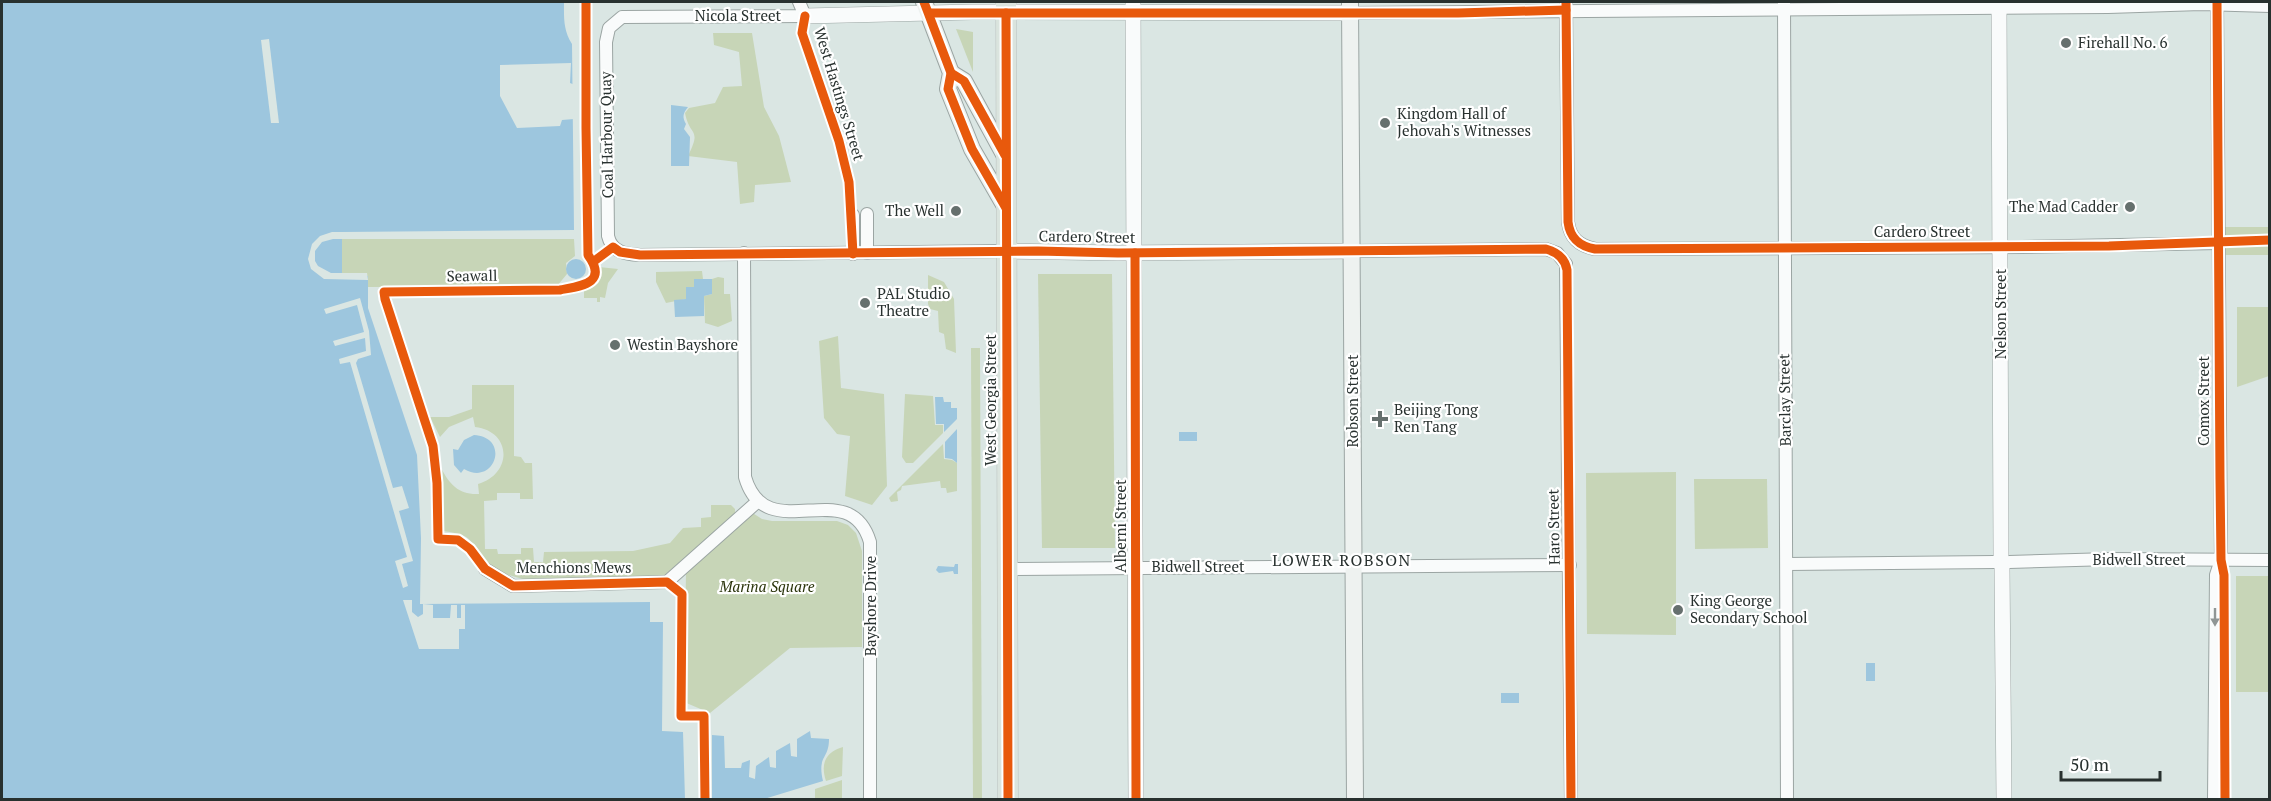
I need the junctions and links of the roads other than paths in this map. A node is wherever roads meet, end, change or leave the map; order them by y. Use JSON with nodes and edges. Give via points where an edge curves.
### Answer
{"nodes":[{"id":1,"x":2217,"y":3,"type":"edge"},
{"id":2,"x":1999,"y":4,"type":"edge"},
{"id":3,"x":1784,"y":5,"type":"edge"},
{"id":4,"x":1566,"y":6,"type":"edge"},
{"id":5,"x":2270,"y":6,"type":"edge"},
{"id":6,"x":927,"y":7,"type":"edge"},
{"id":7,"x":1006,"y":7,"type":"edge"},
{"id":8,"x":1133,"y":7,"type":"edge"},
{"id":9,"x":1350,"y":7,"type":"edge"},
{"id":10,"x":802,"y":9,"type":"edge"},
{"id":11,"x":613,"y":24,"type":"joint"},
{"id":12,"x":951,"y":73,"type":"junction"},
{"id":13,"x":1006,"y":158,"type":"junction"},
{"id":14,"x":1006,"y":208,"type":"junction"},
{"id":15,"x":867,"y":214,"type":"dead end"},
{"id":16,"x":853,"y":215,"type":"dead end"},
{"id":17,"x":2218,"y":243,"type":"junction"},
{"id":18,"x":613,"y":247,"type":"joint"},
{"id":19,"x":1784,"y":247,"type":"junction"},
{"id":20,"x":2001,"y":247,"type":"junction"},
{"id":21,"x":1006,"y":251,"type":"junction"},
{"id":22,"x":1352,"y":251,"type":"junction"},
{"id":23,"x":867,"y":253,"type":"junction"},
{"id":24,"x":1135,"y":253,"type":"junction"},
{"id":25,"x":744,"y":254,"type":"junction"},
{"id":26,"x":853,"y":254,"type":"junction"},
{"id":27,"x":1561,"y":257,"type":"joint"},
{"id":28,"x":757,"y":502,"type":"junction"},
{"id":29,"x":2221,"y":560,"type":"junction"},
{"id":30,"x":2270,"y":561,"type":"edge"},
{"id":31,"x":2002,"y":562,"type":"junction"},
{"id":32,"x":1787,"y":564,"type":"junction"},
{"id":33,"x":1570,"y":565,"type":"junction"},
{"id":34,"x":1354,"y":566,"type":"junction"},
{"id":35,"x":1136,"y":567,"type":"junction"},
{"id":36,"x":1006,"y":569,"type":"junction"},
{"id":37,"x":485,"y":570,"type":"dead end"},
{"id":38,"x":870,"y":800,"type":"edge"},
{"id":39,"x":1008,"y":800,"type":"edge"},
{"id":40,"x":1136,"y":800,"type":"edge"},
{"id":41,"x":1355,"y":800,"type":"edge"},
{"id":42,"x":1571,"y":800,"type":"edge"},
{"id":43,"x":1787,"y":800,"type":"edge"},
{"id":44,"x":2004,"y":800,"type":"edge"},
{"id":45,"x":2214,"y":800,"type":"edge"}],
"edges":[{"from":1,"to":2,"type":"street","name":"Nicola Street"},
{"from":1,"to":5,"type":"street","name":"Nicola Street"},
{"from":1,"to":17,"type":"street","name":"Comox Street"},
{"from":2,"to":3,"type":"street","name":"Nicola Street"},
{"from":2,"to":20,"type":"street","name":"Nelson Street"},
{"from":3,"to":4,"type":"street","name":"Nicola Street"},
{"from":3,"to":19,"type":"street","name":"Barclay Street"},
{"from":4,"to":9,"type":"street","name":"Nicola Street"},
{"from":4,"to":19,"type":"street","name":"Cardero Street","via":[[1568,222],[1576,241],[1595,249]]},
{"from":6,"to":7,"type":"street","name":"Nicola Street"},
{"from":6,"to":10,"type":"street","name":"Nicola Street"},
{"from":6,"to":12,"type":"main road"},
{"from":7,"to":8,"type":"street","name":"Nicola Street"},
{"from":7,"to":13,"type":"highway","name":"West Georgia Street"},
{"from":8,"to":9,"type":"street","name":"Nicola Street"},
{"from":8,"to":24,"type":"street","name":"Alberni Street"},
{"from":9,"to":22,"type":"main road","name":"Robson Street"},
{"from":10,"to":11,"type":"street","name":"Nicola Street","via":[[631,17]]},
{"from":11,"to":18,"type":"street","name":"Coal Harbour Quay","via":[[606,42],[609,237]]},
{"from":12,"to":13,"type":"main road","via":[[964,81]]},
{"from":12,"to":14,"type":"main road","via":[[948,89],[972,149]]},
{"from":13,"to":14,"type":"highway","name":"West Georgia Street"},
{"from":14,"to":21,"type":"highway","name":"West Georgia Street"},
{"from":15,"to":23,"type":"street"},
{"from":16,"to":26,"type":"street"},
{"from":17,"to":20,"type":"street","name":"Cardero Street"},
{"from":17,"to":29,"type":"street","name":"Comox Street"},
{"from":18,"to":25,"type":"street","name":"Cardero Street","via":[[630,254]]},
{"from":19,"to":20,"type":"street","name":"Cardero Street"},
{"from":19,"to":32,"type":"street","name":"Barclay Street"},
{"from":20,"to":31,"type":"street","name":"Nelson Street"},
{"from":21,"to":23,"type":"street","name":"Cardero Street"},
{"from":21,"to":24,"type":"street","name":"Cardero Street"},
{"from":21,"to":36,"type":"highway","name":"West Georgia Street"},
{"from":22,"to":24,"type":"street","name":"Cardero Street"},
{"from":22,"to":27,"type":"street","name":"Cardero Street","via":[[1546,249]]},
{"from":22,"to":34,"type":"main road","name":"Robson Street"},
{"from":23,"to":26,"type":"street","name":"Cardero Street"},
{"from":24,"to":35,"type":"street","name":"Alberni Street"},
{"from":25,"to":26,"type":"street","name":"Cardero Street"},
{"from":25,"to":28,"type":"street","via":[[745,477]]},
{"from":27,"to":33,"type":"street","name":"Haro Street","via":[[1568,270]]},
{"from":28,"to":37,"type":"street","name":"Menchions Mews","via":[[667,582],[513,586]]},
{"from":28,"to":38,"type":"street","name":"Bayshore Drive","via":[[770,510],[844,512],[859,522],[868,536]]},
{"from":29,"to":30,"type":"street","name":"Bidwell Street"},
{"from":29,"to":31,"type":"street","name":"Bidwell Street"},
{"from":29,"to":45,"type":"street","name":"Comox Street","one_way":true,"via":[[2216,575]]},
{"from":31,"to":32,"type":"street","name":"Bidwell Street"},
{"from":31,"to":44,"type":"street","name":"Nelson Street"},
{"from":32,"to":43,"type":"street","name":"Barclay Street"},
{"from":33,"to":34,"type":"street","name":"Bidwell Street"},
{"from":33,"to":42,"type":"street","name":"Haro Street"},
{"from":34,"to":35,"type":"street","name":"Bidwell Street"},
{"from":34,"to":41,"type":"main road","name":"Robson Street"},
{"from":35,"to":36,"type":"street","name":"Bidwell Street"},
{"from":35,"to":40,"type":"street","name":"Alberni Street"},
{"from":36,"to":39,"type":"highway","name":"West Georgia Street"}]}
